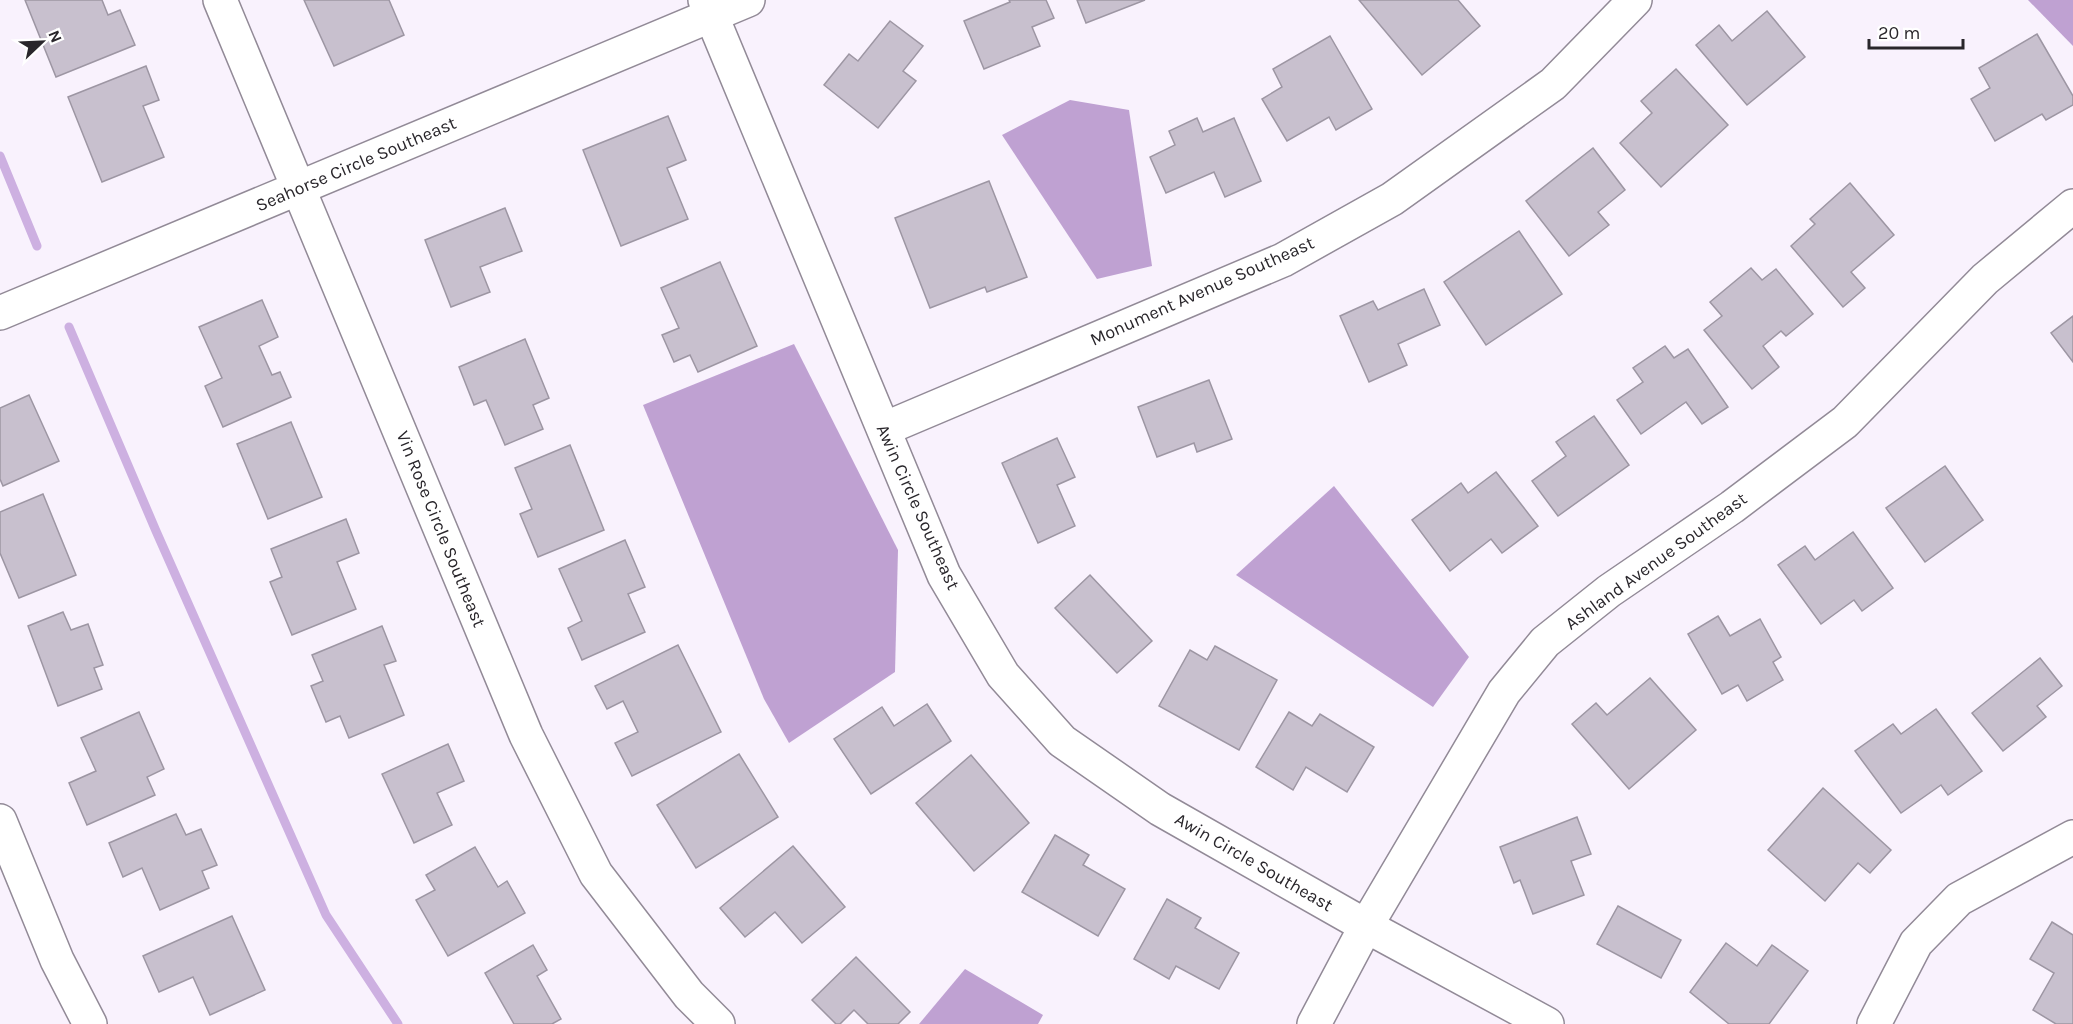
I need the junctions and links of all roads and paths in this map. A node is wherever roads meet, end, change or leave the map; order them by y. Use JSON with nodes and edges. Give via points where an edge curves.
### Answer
{"nodes":[{"id":1,"x":220,"y":0,"type":"edge"},
{"id":2,"x":748,"y":0,"type":"edge"},
{"id":3,"x":1635,"y":0,"type":"edge"},
{"id":4,"x":708,"y":8,"type":"edge"},
{"id":5,"x":300,"y":187,"type":"junction"},
{"id":6,"x":2073,"y":206,"type":"edge"},
{"id":7,"x":0,"y":313,"type":"edge"},
{"id":8,"x":884,"y":429,"type":"junction"},
{"id":9,"x":0,"y":821,"type":"edge"},
{"id":10,"x":2073,"y":837,"type":"edge"},
{"id":11,"x":1366,"y":926,"type":"junction"},
{"id":12,"x":90,"y":1024,"type":"edge"},
{"id":13,"x":718,"y":1024,"type":"edge"},
{"id":14,"x":1314,"y":1024,"type":"edge"},
{"id":15,"x":1547,"y":1024,"type":"edge"},
{"id":16,"x":1874,"y":1024,"type":"edge"}],
"edges":[{"from":1,"to":5,"type":"street","name":"Vin Rose Circle Southeast"},
{"from":2,"to":4,"type":"street"},
{"from":3,"to":8,"type":"street","name":"Monument Avenue Southeast","via":[[1553,84],[1392,199],[1283,260]]},
{"from":4,"to":5,"type":"street","name":"Seahorse Circle Southeast"},
{"from":4,"to":8,"type":"street","name":"Awin Circle Southeast"},
{"from":5,"to":7,"type":"street","name":"Seahorse Circle Southeast"},
{"from":5,"to":13,"type":"street","name":"Vin Rose Circle Southeast","via":[[526,735],[596,874],[689,995]]},
{"from":6,"to":11,"type":"street","name":"Ashland Avenue Southeast","via":[[1985,279],[1845,422],[1732,507],[1609,591],[1545,642],[1504,692]]},
{"from":8,"to":11,"type":"street","name":"Awin Circle Southeast","via":[[944,574],[1003,675],[1062,741],[1160,808]]},
{"from":9,"to":12,"type":"street","via":[[57,960]]},
{"from":10,"to":16,"type":"street","via":[[1959,899],[1916,943]]},
{"from":11,"to":14,"type":"street","name":"Ashland Avenue Southeast"},
{"from":11,"to":15,"type":"street","name":"Awin Circle Southeast"}]}
